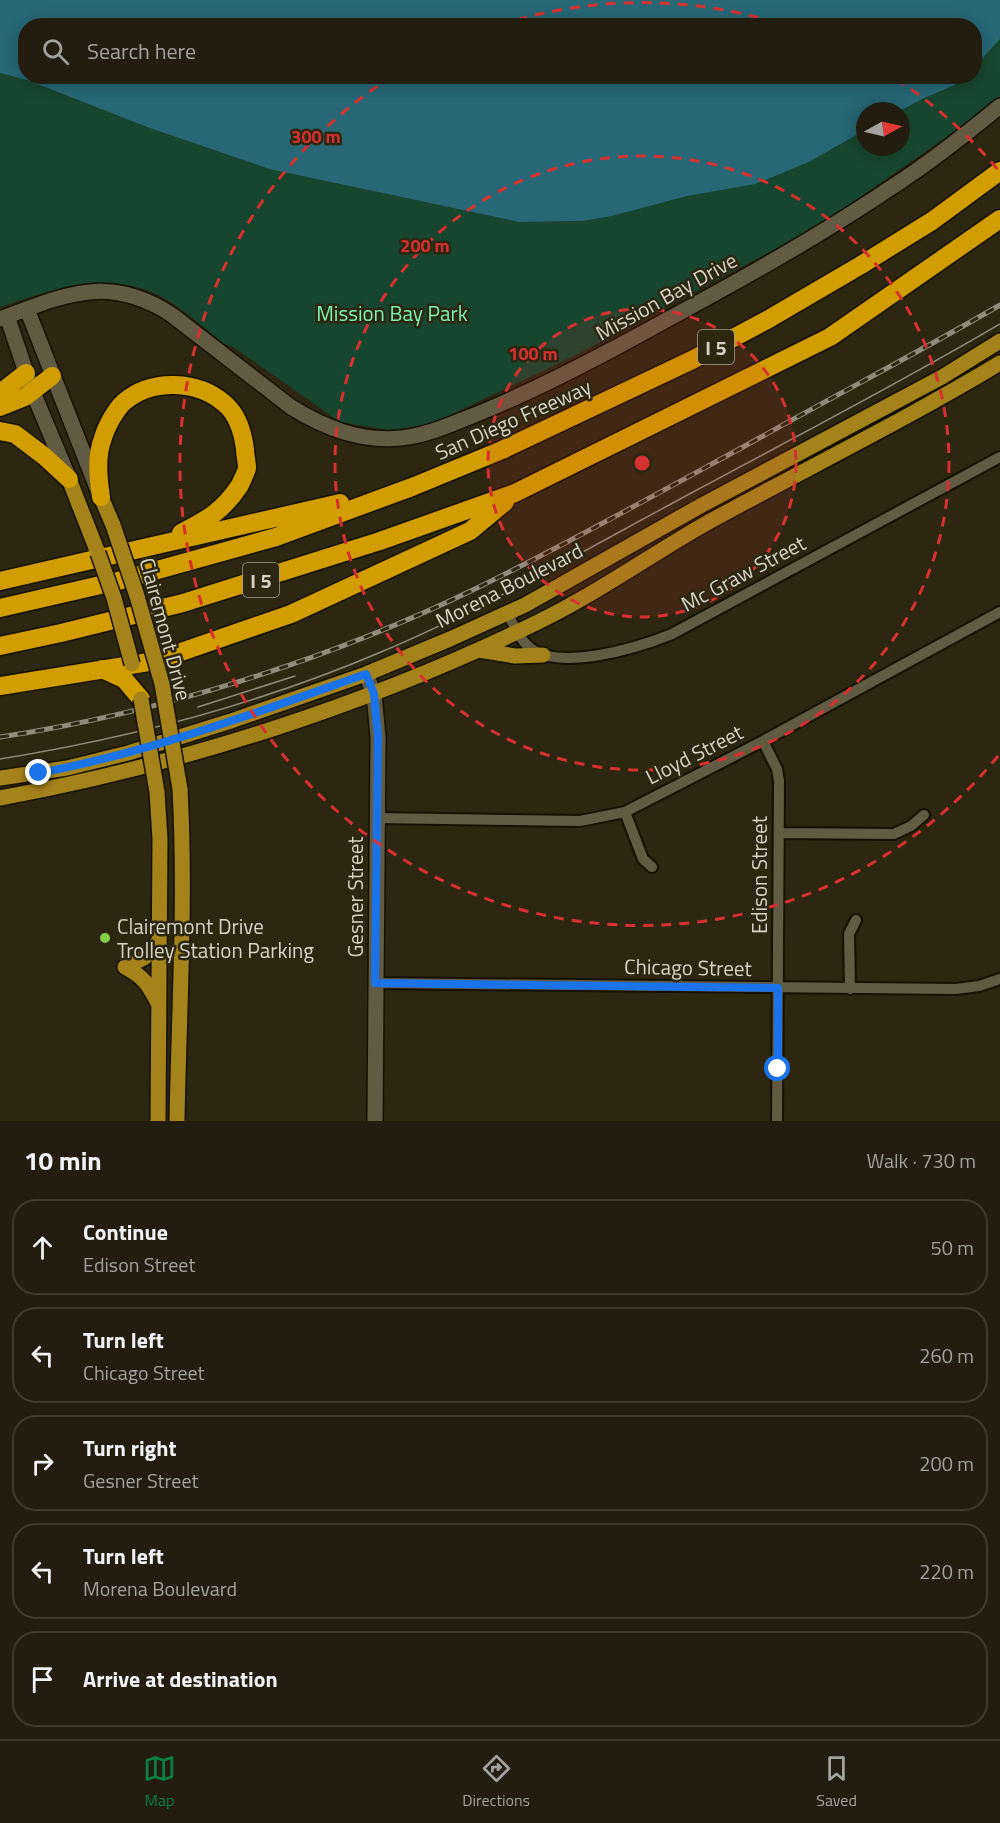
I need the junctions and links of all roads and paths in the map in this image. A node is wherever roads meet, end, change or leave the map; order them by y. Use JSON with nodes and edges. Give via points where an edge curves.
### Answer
{"nodes":[{"id":1,"x":1000,"y":106,"type":"edge"},
{"id":2,"x":1000,"y":171,"type":"edge"},
{"id":3,"x":1000,"y":219,"type":"edge"},
{"id":4,"x":27,"y":309,"type":"junction"},
{"id":5,"x":3,"y":318,"type":"edge"},
{"id":6,"x":1000,"y":341,"type":"edge"},
{"id":7,"x":1000,"y":363,"type":"edge"},
{"id":8,"x":52,"y":376,"type":"junction"},
{"id":9,"x":29,"y":382,"type":"junction"},
{"id":10,"x":0,"y":393,"type":"edge"},
{"id":11,"x":0,"y":407,"type":"edge"},
{"id":12,"x":0,"y":431,"type":"edge"},
{"id":13,"x":1000,"y":458,"type":"edge"},
{"id":14,"x":69,"y":479,"type":"junction"},
{"id":15,"x":412,"y":487,"type":"junction"},
{"id":16,"x":515,"y":493,"type":"junction"},
{"id":17,"x":101,"y":497,"type":"junction"},
{"id":18,"x":160,"y":543,"type":"junction"},
{"id":19,"x":40,"y":572,"type":"junction"},
{"id":20,"x":0,"y":576,"type":"edge"},
{"id":21,"x":0,"y":580,"type":"edge"},
{"id":22,"x":0,"y":608,"type":"edge"},
{"id":23,"x":1000,"y":612,"type":"edge"},
{"id":24,"x":507,"y":613,"type":"junction"},
{"id":25,"x":517,"y":631,"type":"junction"},
{"id":26,"x":0,"y":646,"type":"edge"},
{"id":27,"x":478,"y":650,"type":"junction"},
{"id":28,"x":543,"y":655,"type":"junction"},
{"id":29,"x":155,"y":661,"type":"junction"},
{"id":30,"x":132,"y":664,"type":"junction"},
{"id":31,"x":102,"y":669,"type":"junction"},
{"id":32,"x":366,"y":674,"type":"junction"},
{"id":33,"x":0,"y":686,"type":"edge"},
{"id":34,"x":374,"y":694,"type":"junction"},
{"id":35,"x":141,"y":699,"type":"junction"},
{"id":36,"x":763,"y":741,"type":"junction"},
{"id":37,"x":0,"y":778,"type":"edge"},
{"id":38,"x":0,"y":798,"type":"edge"},
{"id":39,"x":624,"y":812,"type":"junction"},
{"id":40,"x":924,"y":814,"type":"dead end"},
{"id":41,"x":376,"y":818,"type":"junction"},
{"id":42,"x":779,"y":833,"type":"junction"},
{"id":43,"x":652,"y":867,"type":"dead end"},
{"id":44,"x":856,"y":920,"type":"dead end"},
{"id":45,"x":159,"y":941,"type":"junction"},
{"id":46,"x":1000,"y":979,"type":"edge"},
{"id":47,"x":375,"y":983,"type":"junction"},
{"id":48,"x":778,"y":988,"type":"junction"},
{"id":49,"x":850,"y":988,"type":"junction"},
{"id":50,"x":159,"y":1004,"type":"junction"},
{"id":51,"x":158,"y":1121,"type":"edge"},
{"id":52,"x":177,"y":1121,"type":"edge"},
{"id":53,"x":375,"y":1121,"type":"edge"},
{"id":54,"x":777,"y":1121,"type":"edge"}],
"edges":[{"from":1,"to":4,"type":"main road","name":"Mission Bay Drive","via":[[897,184],[768,264],[528,393],[434,431],[404,438],[352,435],[311,420],[172,315],[135,295],[89,291]]},
{"from":2,"to":15,"type":"highway","name":"San Diego Freeway","number":"I 5","via":[[921,227],[767,320],[575,417]]},
{"from":3,"to":16,"type":"highway","number":"I 5","via":[[830,337]]},
{"from":4,"to":5,"type":"main road","name":"Mission Bay Drive"},
{"from":4,"to":8,"type":"main road","name":"Clairemont Drive"},
{"from":5,"to":9,"type":"main road","name":"Clairemont Drive"},
{"from":6,"to":24,"type":"main road","name":"Morena Boulevard"},
{"from":7,"to":25,"type":"main road","name":"Morena Boulevard"},
{"from":8,"to":9,"type":"highway"},
{"from":8,"to":17,"type":"main road","name":"Clairemont Drive"},
{"from":9,"to":10,"type":"highway"},
{"from":9,"to":11,"type":"highway","via":[[25,396]]},
{"from":9,"to":14,"type":"main road","name":"Clairemont Drive"},
{"from":12,"to":14,"type":"highway","via":[[15,434]]},
{"from":13,"to":28,"type":"street","name":"Mc Graw Street","via":[[672,634],[606,655]]},
{"from":14,"to":30,"type":"main road","name":"Clairemont Drive","bridge":true,"via":[[114,598]]},
{"from":15,"to":18,"type":"highway"},
{"from":15,"to":22,"type":"highway","name":"San Diego Freeway","number":"I 5","via":[[276,537],[118,581]]},
{"from":16,"to":26,"type":"highway","number":"I 5","via":[[380,541],[183,603]]},
{"from":16,"to":29,"type":"highway","via":[[471,531],[291,614]]},
{"from":17,"to":18,"type":"highway","via":[[98,473],[103,437],[122,404],[141,391],[178,384],[209,393],[227,405],[239,423],[244,441],[247,469],[242,480],[220,511]]},
{"from":17,"to":29,"type":"main road","name":"Clairemont Drive","bridge":true,"via":[[137,596]]},
{"from":18,"to":19,"type":"highway"},
{"from":19,"to":20,"type":"highway"},
{"from":19,"to":21,"type":"highway"},
{"from":23,"to":36,"type":"street","name":"Lloyd Street"},
{"from":24,"to":25,"type":"street"},
{"from":24,"to":32,"type":"main road","name":"Morena Boulevard"},
{"from":25,"to":27,"type":"main road","name":"Morena Boulevard"},
{"from":25,"to":28,"type":"street","via":[[527,646]]},
{"from":27,"to":28,"type":"main road","via":[[515,656]]},
{"from":27,"to":34,"type":"main road","name":"Morena Boulevard"},
{"from":29,"to":30,"type":"highway"},
{"from":29,"to":52,"type":"main road","name":"Clairemont Drive","bridge":true,"via":[[180,789],[183,844]]},
{"from":30,"to":31,"type":"highway"},
{"from":30,"to":35,"type":"main road","name":"Clairemont Drive"},
{"from":31,"to":33,"type":"highway"},
{"from":31,"to":35,"type":"highway","via":[[124,679]]},
{"from":32,"to":34,"type":"main road","name":"Gesner Street"},
{"from":32,"to":37,"type":"main road","name":"Morena Boulevard","via":[[128,753],[67,768]]},
{"from":34,"to":38,"type":"main road","name":"Morena Boulevard","via":[[233,741],[75,784]]},
{"from":34,"to":41,"type":"main road","name":"Gesner Street","via":[[378,737]]},
{"from":35,"to":45,"type":"main road","name":"Clairemont Drive","bridge":true,"via":[[157,792]]},
{"from":36,"to":39,"type":"street","name":"Lloyd Street"},
{"from":36,"to":42,"type":"street","name":"Edison Street","via":[[777,769]]},
{"from":39,"to":41,"type":"street","name":"Lloyd Street","via":[[580,821]]},
{"from":39,"to":43,"type":"street","via":[[643,859]]},
{"from":40,"to":42,"type":"street","via":[[894,834]]},
{"from":41,"to":47,"type":"main road","name":"Gesner Street"},
{"from":42,"to":48,"type":"street","name":"Edison Street"},
{"from":44,"to":49,"type":"street","via":[[849,934]]},
{"from":45,"to":50,"type":"main road","name":"Clairemont Drive"},
{"from":45,"to":50,"type":"main road","via":[[144,958],[125,966],[141,976]]},
{"from":46,"to":49,"type":"street","name":"Chicago Street","via":[[956,989]]},
{"from":47,"to":48,"type":"street","name":"Chicago Street"},
{"from":47,"to":53,"type":"main road","name":"Gesner Street"},
{"from":48,"to":49,"type":"street","name":"Chicago Street"},
{"from":48,"to":54,"type":"street","name":"Edison Street"},
{"from":50,"to":51,"type":"main road","name":"Clairemont Drive"}]}
